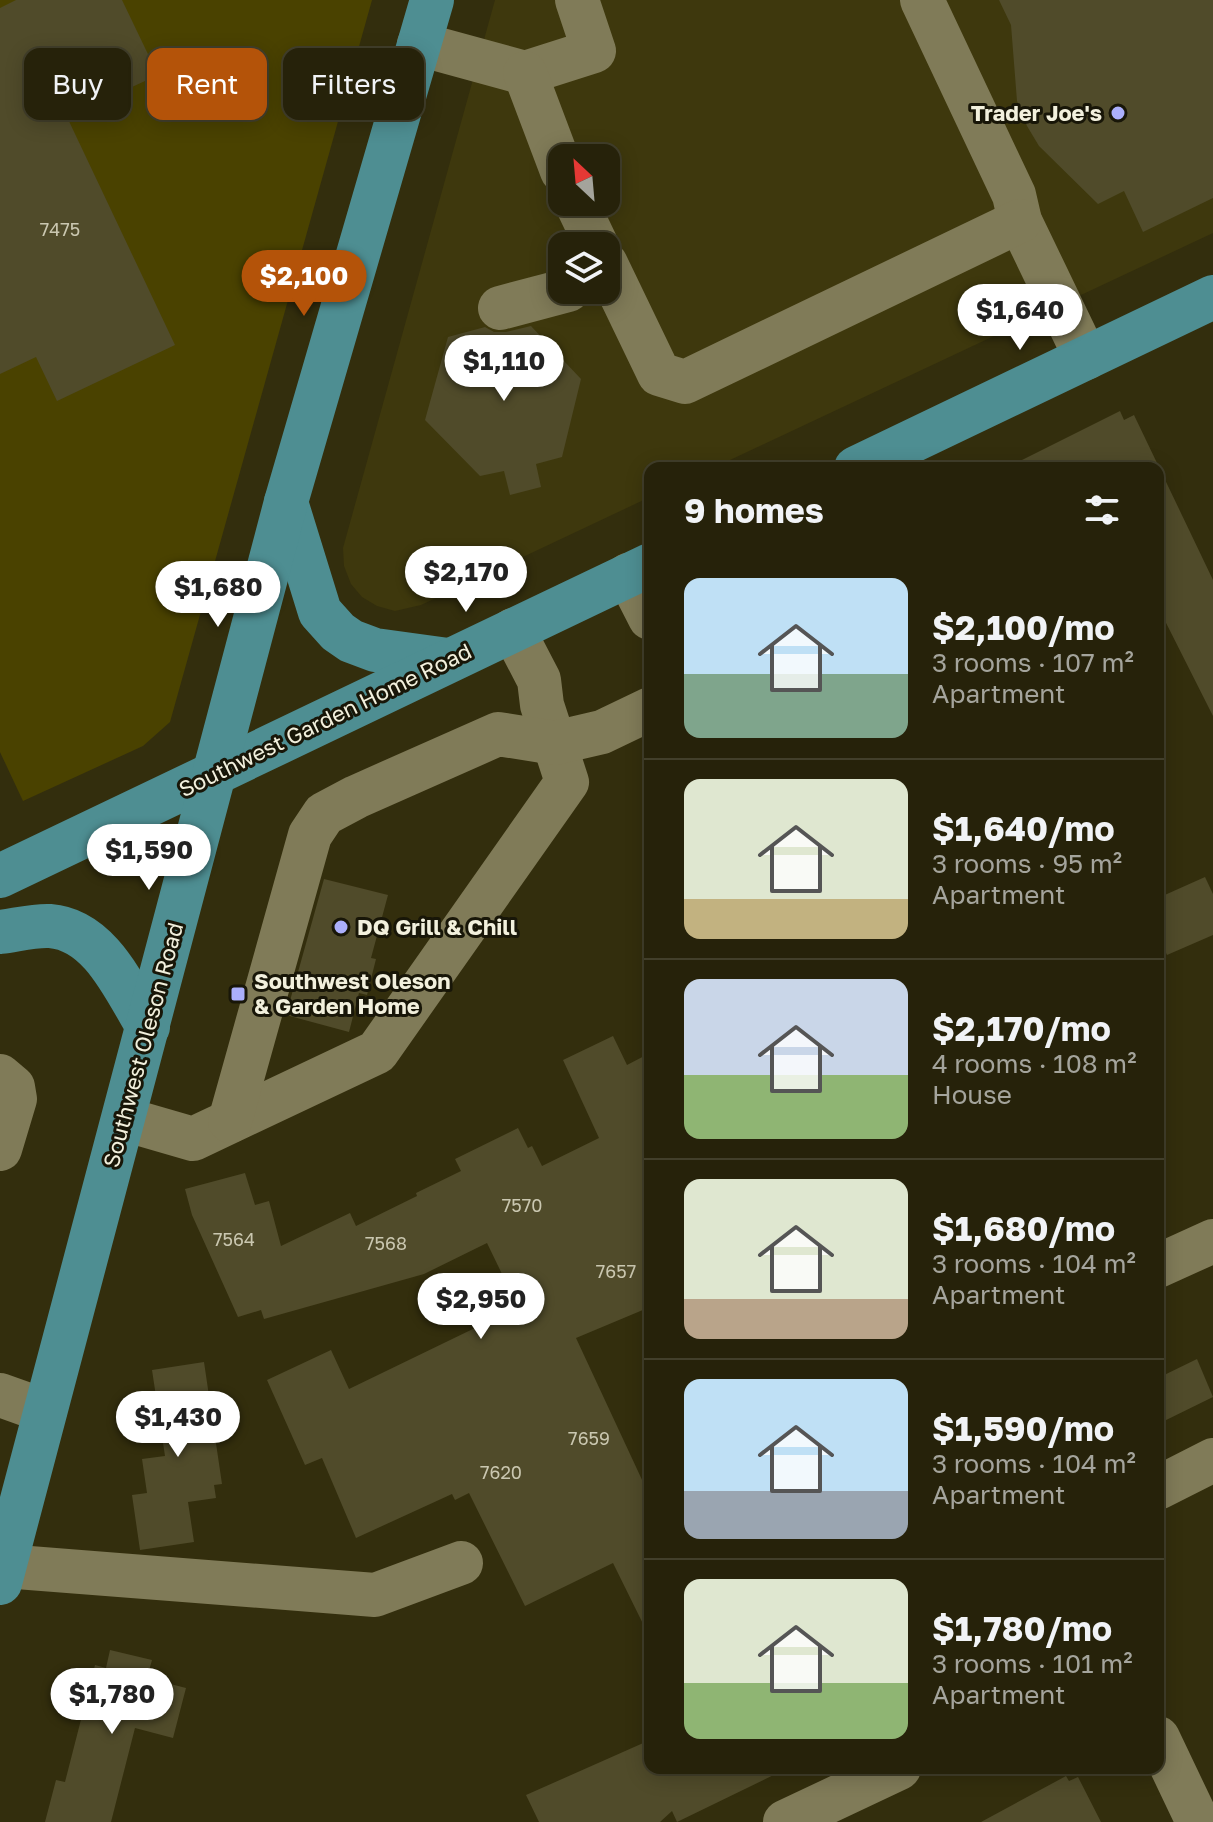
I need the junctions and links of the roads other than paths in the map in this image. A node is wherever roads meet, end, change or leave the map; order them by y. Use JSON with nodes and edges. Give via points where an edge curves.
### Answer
{"nodes":[{"id":1,"x":432,"y":0,"type":"edge"},
{"id":2,"x":577,"y":0,"type":"edge"},
{"id":3,"x":922,"y":0,"type":"edge"},
{"id":4,"x":419,"y":44,"type":"junction"},
{"id":5,"x":525,"y":73,"type":"junction"},
{"id":6,"x":552,"y":144,"type":"edge"},
{"id":7,"x":1020,"y":221,"type":"junction"},
{"id":8,"x":548,"y":295,"type":"edge"},
{"id":9,"x":620,"y":297,"type":"edge"},
{"id":10,"x":1213,"y":297,"type":"edge"},
{"id":11,"x":500,"y":308,"type":"dead end"},
{"id":12,"x":1086,"y":358,"type":"junction"},
{"id":13,"x":869,"y":462,"type":"edge"},
{"id":14,"x":286,"y":502,"type":"junction"},
{"id":15,"x":639,"y":570,"type":"edge"},
{"id":16,"x":644,"y":592,"type":"edge"},
{"id":17,"x":513,"y":630,"type":"junction"},
{"id":18,"x":448,"y":660,"type":"junction"},
{"id":19,"x":644,"y":712,"type":"edge"},
{"id":20,"x":555,"y":743,"type":"junction"},
{"id":21,"x":214,"y":773,"type":"junction"},
{"id":22,"x":0,"y":876,"type":"edge"},
{"id":23,"x":0,"y":932,"type":"edge"},
{"id":24,"x":148,"y":1027,"type":"junction"},
{"id":25,"x":0,"y":1076,"type":"edge"},
{"id":26,"x":124,"y":1119,"type":"junction"},
{"id":27,"x":230,"y":1121,"type":"junction"},
{"id":28,"x":0,"y":1149,"type":"edge"},
{"id":29,"x":1213,"y":1241,"type":"edge"},
{"id":30,"x":1164,"y":1263,"type":"edge"},
{"id":31,"x":0,"y":1395,"type":"edge"},
{"id":32,"x":45,"y":1411,"type":"junction"},
{"id":33,"x":1213,"y":1460,"type":"edge"},
{"id":34,"x":1164,"y":1485,"type":"edge"},
{"id":35,"x":461,"y":1563,"type":"dead end"},
{"id":36,"x":2,"y":1574,"type":"edge"},
{"id":37,"x":1164,"y":1751,"type":"edge"},
{"id":38,"x":886,"y":1774,"type":"edge"},
{"id":39,"x":785,"y":1822,"type":"edge"},
{"id":40,"x":1198,"y":1822,"type":"edge"}],
"edges":[{"from":1,"to":4,"type":"main road","name":"Southwest Oleson Road"},
{"from":2,"to":5,"type":"street","via":[[594,51]]},
{"from":3,"to":7,"type":"street","via":[[1014,195]]},
{"from":4,"to":5,"type":"street"},
{"from":4,"to":14,"type":"main road","name":"Southwest Oleson Road"},
{"from":5,"to":6,"type":"street"},
{"from":7,"to":9,"type":"street","via":[[685,382],[659,374]]},
{"from":7,"to":12,"type":"street"},
{"from":8,"to":11,"type":"street"},
{"from":10,"to":12,"type":"main road"},
{"from":12,"to":13,"type":"main road"},
{"from":14,"to":18,"type":"main road","via":[[320,612],[338,632],[375,650]]},
{"from":14,"to":21,"type":"main road","name":"Southwest Oleson Road"},
{"from":15,"to":16,"type":"street"},
{"from":15,"to":17,"type":"main road","name":"Southwest Garden Home Road"},
{"from":17,"to":18,"type":"main road","name":"Southwest Garden Home Road"},
{"from":17,"to":20,"type":"street","via":[[539,680]]},
{"from":18,"to":21,"type":"main road","name":"Southwest Garden Home Road"},
{"from":19,"to":20,"type":"street","via":[[602,732]]},
{"from":20,"to":27,"type":"street","via":[[567,782],[377,1052]]},
{"from":20,"to":27,"type":"street","via":[[498,734],[324,814],[310,835]]},
{"from":21,"to":22,"type":"main road","name":"Southwest Garden Home Road"},
{"from":21,"to":24,"type":"main road","name":"Southwest Oleson Road"},
{"from":23,"to":24,"type":"main road","via":[[51,926],[91,943]]},
{"from":24,"to":26,"type":"main road","name":"Southwest Oleson Road"},
{"from":25,"to":28,"type":"street","via":[[13,1087],[15,1099]]},
{"from":26,"to":27,"type":"street","via":[[193,1139]]},
{"from":26,"to":32,"type":"main road","name":"Southwest Oleson Road"},
{"from":29,"to":30,"type":"street"},
{"from":31,"to":32,"type":"street"},
{"from":32,"to":36,"type":"main road","name":"Southwest Oleson Road"},
{"from":33,"to":34,"type":"street"},
{"from":35,"to":36,"type":"street","via":[[375,1595]]},
{"from":37,"to":40,"type":"street"},
{"from":38,"to":39,"type":"street"}]}
